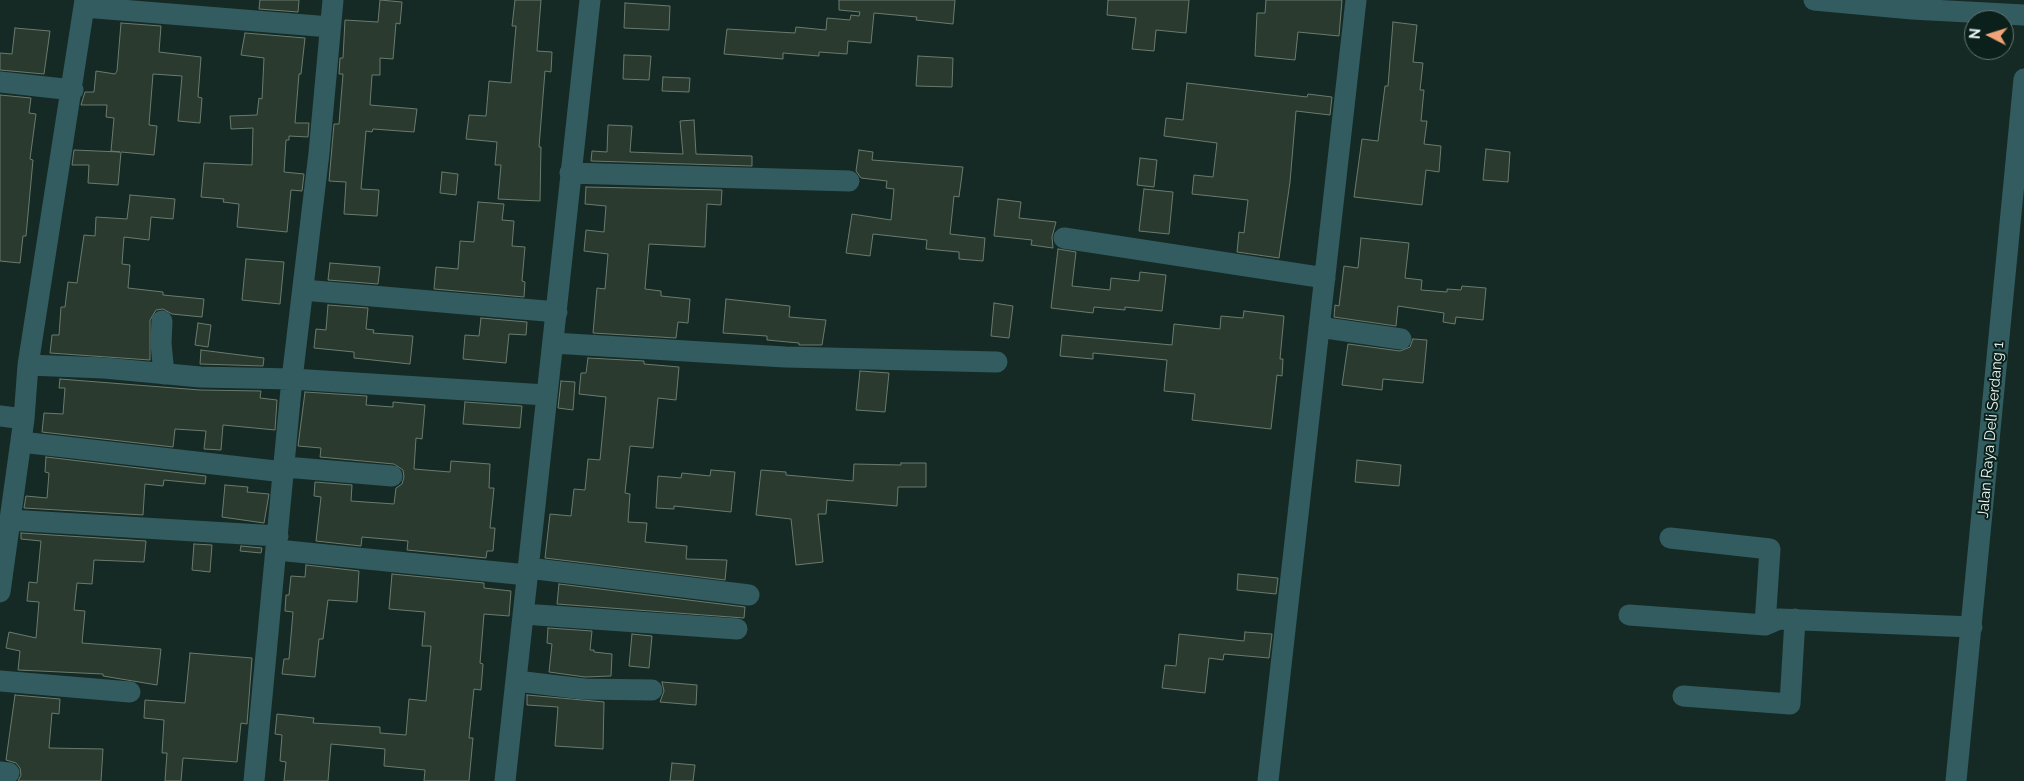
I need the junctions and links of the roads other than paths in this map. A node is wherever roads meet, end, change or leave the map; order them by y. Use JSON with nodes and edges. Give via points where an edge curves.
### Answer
{"nodes":[{"id":1,"x":333,"y":0,"type":"edge"},
{"id":2,"x":590,"y":0,"type":"edge"},
{"id":3,"x":1356,"y":0,"type":"edge"},
{"id":4,"x":1814,"y":0,"type":"edge"},
{"id":5,"x":85,"y":3,"type":"edge"},
{"id":6,"x":2024,"y":15,"type":"edge"},
{"id":7,"x":330,"y":27,"type":"junction"},
{"id":8,"x":2024,"y":79,"type":"edge"},
{"id":9,"x":0,"y":82,"type":"edge"},
{"id":10,"x":73,"y":90,"type":"junction"},
{"id":11,"x":570,"y":173,"type":"junction"},
{"id":12,"x":849,"y":181,"type":"dead end"},
{"id":13,"x":1064,"y":238,"type":"dead end"},
{"id":14,"x":1325,"y":278,"type":"junction"},
{"id":15,"x":303,"y":290,"type":"junction"},
{"id":16,"x":557,"y":312,"type":"junction"},
{"id":17,"x":162,"y":321,"type":"dead end"},
{"id":18,"x":1320,"y":326,"type":"junction"},
{"id":19,"x":1401,"y":339,"type":"dead end"},
{"id":20,"x":553,"y":343,"type":"junction"},
{"id":21,"x":997,"y":362,"type":"dead end"},
{"id":22,"x":28,"y":364,"type":"junction"},
{"id":23,"x":164,"y":374,"type":"junction"},
{"id":24,"x":292,"y":379,"type":"junction"},
{"id":25,"x":546,"y":396,"type":"junction"},
{"id":26,"x":0,"y":416,"type":"edge"},
{"id":27,"x":24,"y":419,"type":"junction"},
{"id":28,"x":21,"y":442,"type":"junction"},
{"id":29,"x":284,"y":469,"type":"junction"},
{"id":30,"x":392,"y":476,"type":"dead end"},
{"id":31,"x":6,"y":523,"type":"edge"},
{"id":32,"x":1670,"y":538,"type":"dead end"},
{"id":33,"x":277,"y":543,"type":"junction"},
{"id":34,"x":527,"y":572,"type":"junction"},
{"id":35,"x":0,"y":592,"type":"edge"},
{"id":36,"x":749,"y":595,"type":"dead end"},
{"id":37,"x":523,"y":614,"type":"junction"},
{"id":38,"x":1628,"y":616,"type":"dead end"},
{"id":39,"x":1795,"y":619,"type":"junction"},
{"id":40,"x":1765,"y":625,"type":"junction"},
{"id":41,"x":1972,"y":627,"type":"junction"},
{"id":42,"x":737,"y":629,"type":"dead end"},
{"id":43,"x":0,"y":681,"type":"edge"},
{"id":44,"x":516,"y":681,"type":"junction"},
{"id":45,"x":652,"y":690,"type":"dead end"},
{"id":46,"x":130,"y":692,"type":"dead end"},
{"id":47,"x":1683,"y":696,"type":"dead end"},
{"id":48,"x":254,"y":781,"type":"edge"},
{"id":49,"x":505,"y":781,"type":"edge"},
{"id":50,"x":1268,"y":781,"type":"edge"},
{"id":51,"x":1956,"y":781,"type":"edge"}],
"edges":[{"from":1,"to":7,"type":"street"},
{"from":2,"to":11,"type":"street"},
{"from":3,"to":14,"type":"street"},
{"from":4,"to":6,"type":"street"},
{"from":5,"to":7,"type":"street"},
{"from":5,"to":10,"type":"street"},
{"from":7,"to":15,"type":"street"},
{"from":8,"to":41,"type":"street","name":"Jalan Raya Deli Serdang 1"},
{"from":9,"to":10,"type":"street"},
{"from":10,"to":22,"type":"street"},
{"from":11,"to":12,"type":"street"},
{"from":11,"to":16,"type":"street"},
{"from":13,"to":14,"type":"street"},
{"from":14,"to":18,"type":"street"},
{"from":15,"to":16,"type":"street"},
{"from":15,"to":24,"type":"street"},
{"from":16,"to":20,"type":"street"},
{"from":17,"to":23,"type":"street"},
{"from":18,"to":19,"type":"street"},
{"from":18,"to":50,"type":"street"},
{"from":20,"to":21,"type":"street","via":[[785,357]]},
{"from":20,"to":25,"type":"street"},
{"from":22,"to":23,"type":"street"},
{"from":22,"to":27,"type":"street"},
{"from":23,"to":24,"type":"street"},
{"from":24,"to":25,"type":"street"},
{"from":24,"to":29,"type":"street"},
{"from":25,"to":34,"type":"street"},
{"from":26,"to":27,"type":"street"},
{"from":27,"to":28,"type":"street"},
{"from":28,"to":29,"type":"street"},
{"from":28,"to":31,"type":"street"},
{"from":29,"to":30,"type":"street"},
{"from":29,"to":33,"type":"street"},
{"from":31,"to":33,"type":"street"},
{"from":31,"to":35,"type":"street"},
{"from":32,"to":40,"type":"street","via":[[1770,549]]},
{"from":33,"to":34,"type":"street"},
{"from":33,"to":48,"type":"street"},
{"from":34,"to":36,"type":"street"},
{"from":34,"to":37,"type":"street"},
{"from":37,"to":42,"type":"street"},
{"from":37,"to":44,"type":"street"},
{"from":38,"to":40,"type":"street"},
{"from":39,"to":40,"type":"street","via":[[1779,619]]},
{"from":39,"to":41,"type":"street"},
{"from":39,"to":47,"type":"street","via":[[1790,704]]},
{"from":41,"to":51,"type":"street","name":"Jalan Raya Deli Serdang 1"},
{"from":43,"to":46,"type":"street"},
{"from":44,"to":45,"type":"street","via":[[584,689]]},
{"from":44,"to":49,"type":"street"}]}
